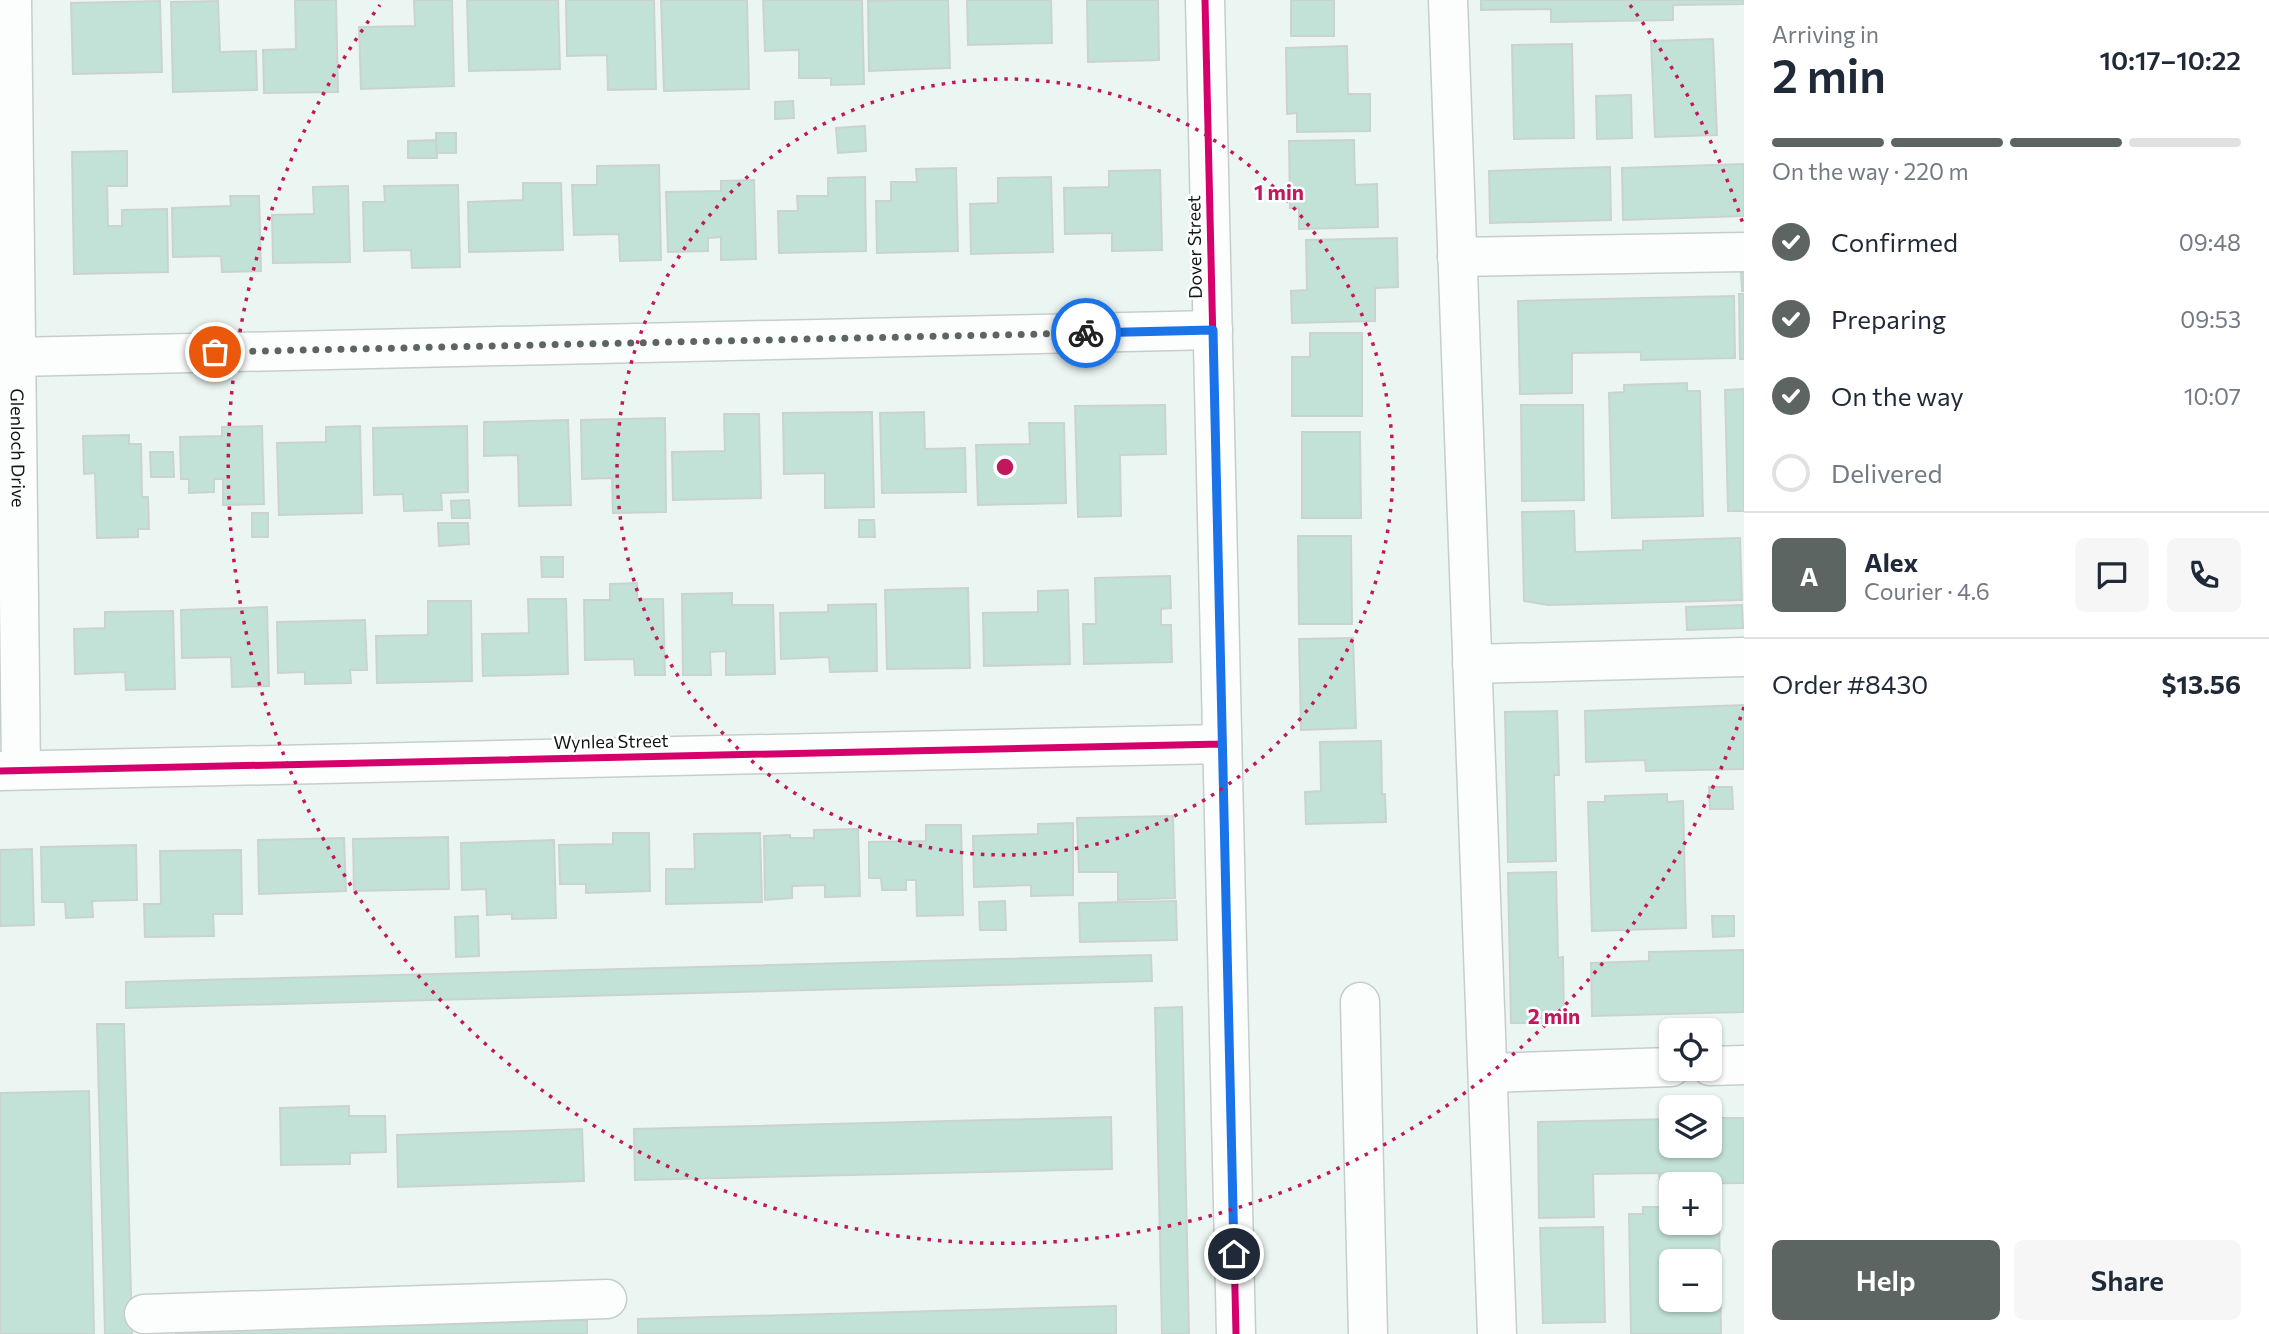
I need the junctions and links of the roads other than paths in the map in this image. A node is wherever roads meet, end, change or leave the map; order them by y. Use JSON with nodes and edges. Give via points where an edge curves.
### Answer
{"nodes":[{"id":1,"x":12,"y":0,"type":"edge"},
{"id":2,"x":1205,"y":0,"type":"edge"},
{"id":3,"x":1448,"y":0,"type":"edge"},
{"id":4,"x":1744,"y":252,"type":"edge"},
{"id":5,"x":1457,"y":257,"type":"junction"},
{"id":6,"x":1213,"y":330,"type":"junction"},
{"id":7,"x":16,"y":357,"type":"junction"},
{"id":8,"x":1744,"y":657,"type":"edge"},
{"id":9,"x":1472,"y":664,"type":"junction"},
{"id":10,"x":1222,"y":744,"type":"junction"},
{"id":11,"x":10,"y":771,"type":"edge"},
{"id":12,"x":1360,"y":1002,"type":"dead end"},
{"id":13,"x":1744,"y":1065,"type":"edge"},
{"id":14,"x":1722,"y":1066,"type":"edge"},
{"id":15,"x":1659,"y":1067,"type":"edge"},
{"id":16,"x":1489,"y":1073,"type":"junction"},
{"id":17,"x":607,"y":1299,"type":"dead end"},
{"id":18,"x":144,"y":1314,"type":"dead end"},
{"id":19,"x":1236,"y":1334,"type":"edge"},
{"id":20,"x":1368,"y":1334,"type":"edge"},
{"id":21,"x":1497,"y":1334,"type":"edge"}],
"edges":[{"from":1,"to":7,"type":"street","name":"Glenloch Drive"},
{"from":2,"to":6,"type":"street","name":"Dover Street"},
{"from":3,"to":5,"type":"street"},
{"from":4,"to":5,"type":"street"},
{"from":5,"to":9,"type":"street"},
{"from":6,"to":7,"type":"street"},
{"from":6,"to":10,"type":"street","name":"Dover Street"},
{"from":7,"to":11,"type":"street","name":"Glenloch Drive"},
{"from":8,"to":9,"type":"street"},
{"from":9,"to":16,"type":"street"},
{"from":10,"to":11,"type":"street","name":"Wynlea Street"},
{"from":10,"to":19,"type":"street","name":"Dover Street"},
{"from":12,"to":20,"type":"street"},
{"from":13,"to":14,"type":"street"},
{"from":15,"to":16,"type":"street"},
{"from":16,"to":21,"type":"street"},
{"from":17,"to":18,"type":"street"}]}
